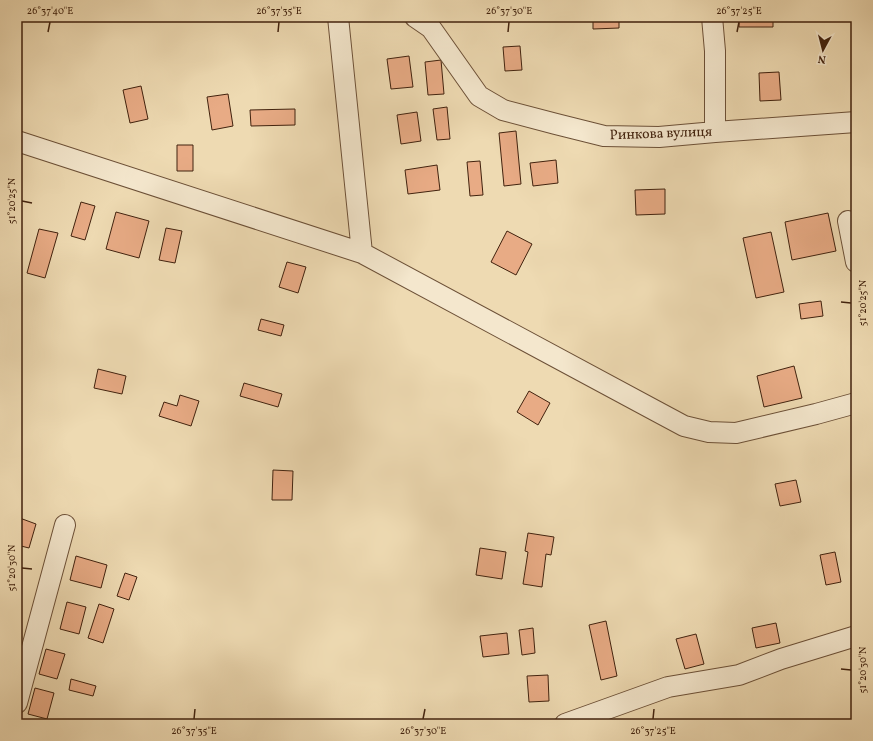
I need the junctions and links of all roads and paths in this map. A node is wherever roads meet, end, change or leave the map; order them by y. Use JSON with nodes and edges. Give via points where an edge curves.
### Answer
{"nodes":[{"id":1,"x":338,"y":17,"type":"edge"},
{"id":2,"x":415,"y":17,"type":"edge"},
{"id":3,"x":712,"y":17,"type":"edge"},
{"id":4,"x":856,"y":122,"type":"edge"},
{"id":5,"x":715,"y":132,"type":"junction"},
{"id":6,"x":17,"y":142,"type":"edge"},
{"id":7,"x":848,"y":221,"type":"dead end"},
{"id":8,"x":362,"y":253,"type":"junction"},
{"id":9,"x":856,"y":262,"type":"edge"},
{"id":10,"x":856,"y":403,"type":"edge"},
{"id":11,"x":65,"y":525,"type":"dead end"},
{"id":12,"x":856,"y":636,"type":"edge"},
{"id":13,"x":17,"y":703,"type":"edge"},
{"id":14,"x":565,"y":724,"type":"edge"}],
"edges":[{"from":1,"to":8,"type":"street"},
{"from":2,"to":5,"type":"street","name":"Ринкова вулиця","via":[[431,28],[478,96],[503,110],[604,136],[659,137]]},
{"from":3,"to":5,"type":"street","via":[[715,51]]},
{"from":4,"to":5,"type":"street","name":"Ринкова вулиця"},
{"from":6,"to":8,"type":"street"},
{"from":7,"to":9,"type":"street"},
{"from":8,"to":10,"type":"street","via":[[684,426],[709,432],[736,433]]},
{"from":11,"to":13,"type":"street"},
{"from":12,"to":14,"type":"street","via":[[739,675],[668,687]]}]}
